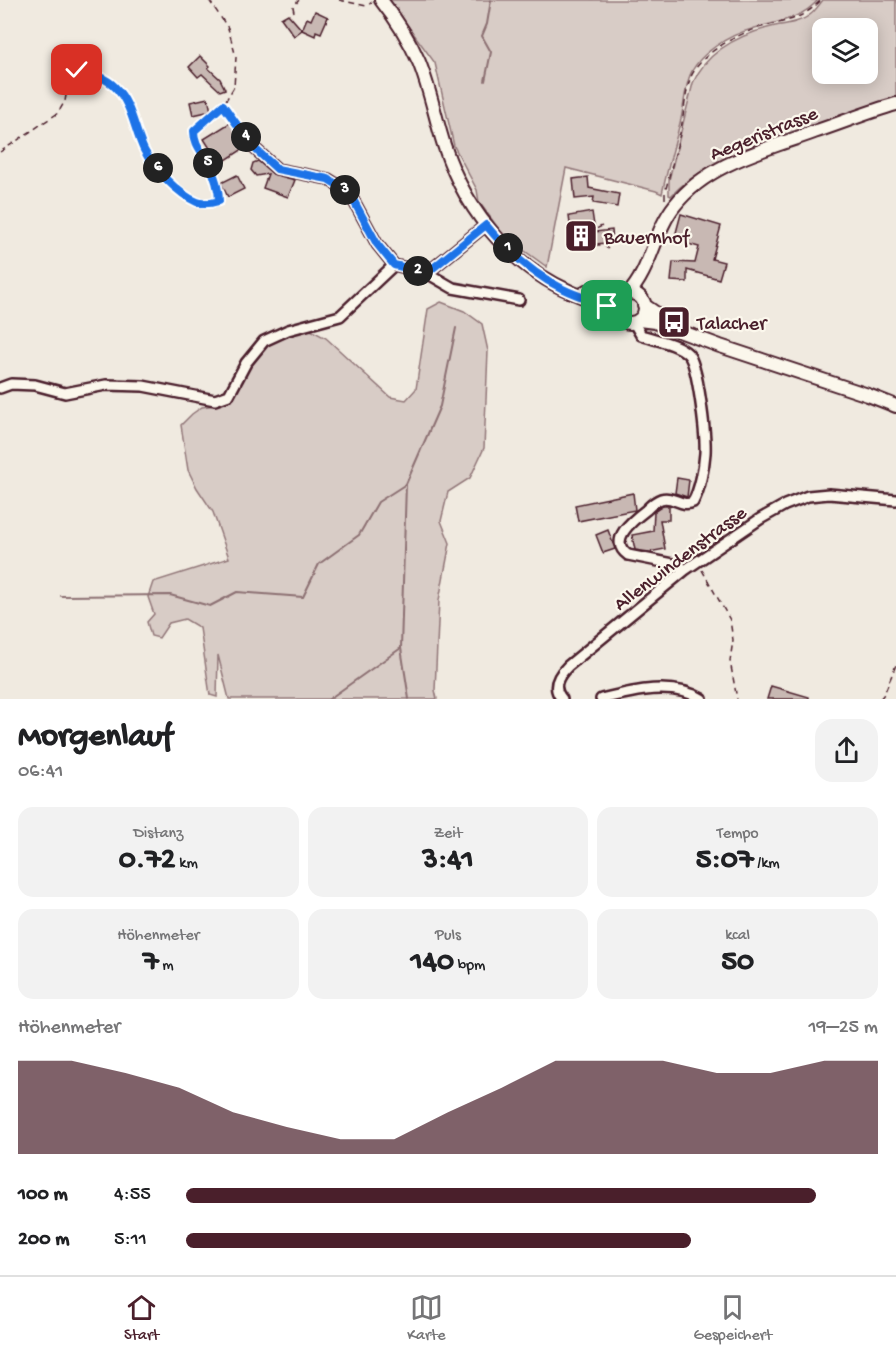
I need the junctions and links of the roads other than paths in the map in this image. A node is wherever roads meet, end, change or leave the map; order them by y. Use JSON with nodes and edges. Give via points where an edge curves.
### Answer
{"nodes":[{"id":1,"x":376,"y":0,"type":"edge"},
{"id":2,"x":896,"y":104,"type":"edge"},
{"id":3,"x":253,"y":147,"type":"road end"},
{"id":4,"x":486,"y":225,"type":"junction"},
{"id":5,"x":498,"y":239,"type":"junction"},
{"id":6,"x":648,"y":256,"type":"junction"},
{"id":7,"x":394,"y":265,"type":"junction"},
{"id":8,"x":427,"y":273,"type":"junction"},
{"id":9,"x":625,"y":295,"type":"junction"},
{"id":10,"x":519,"y":300,"type":"dead end"},
{"id":11,"x":643,"y":302,"type":"junction"},
{"id":12,"x":615,"y":316,"type":"junction"},
{"id":13,"x":636,"y":323,"type":"junction"},
{"id":14,"x":741,"y":352,"type":"junction"},
{"id":15,"x":0,"y":388,"type":"edge"},
{"id":16,"x":896,"y":406,"type":"edge"},
{"id":17,"x":896,"y":500,"type":"edge"},
{"id":18,"x":685,"y":570,"type":"junction"},
{"id":19,"x":562,"y":699,"type":"edge"},
{"id":20,"x":601,"y":699,"type":"edge"},
{"id":21,"x":702,"y":699,"type":"edge"}],
"edges":[{"from":1,"to":4,"type":"main road","via":[[408,39],[462,190]]},
{"from":2,"to":6,"type":"main road","name":"Aegeristrasse","via":[[735,161],[694,184],[675,204]]},
{"from":3,"to":7,"type":"street","via":[[277,169],[328,179],[349,192],[377,244]]},
{"from":4,"to":5,"type":"main road"},
{"from":4,"to":8,"type":"street"},
{"from":5,"to":9,"type":"main road","via":[[567,284],[596,294]]},
{"from":5,"to":12,"type":"main road","via":[[546,279],[607,306]]},
{"from":6,"to":9,"type":"main road","name":"Aegeristrasse","via":[[637,281]]},
{"from":6,"to":11,"type":"main road","name":"Aegeristrasse"},
{"from":7,"to":8,"type":"street"},
{"from":7,"to":15,"type":"street","via":[[340,316],[264,341],[229,394],[215,400],[143,386],[106,385],[65,393],[35,385],[11,384]]},
{"from":8,"to":10,"type":"street","via":[[453,288]]},
{"from":9,"to":11,"type":"main road","via":[[634,294]]},
{"from":9,"to":12,"type":"main road","name":"Aegeristrasse","via":[[616,304]]},
{"from":11,"to":13,"type":"main road","name":"Aegeristrasse","via":[[644,313]]},
{"from":11,"to":14,"type":"main road","via":[[657,314]]},
{"from":12,"to":13,"type":"main road"},
{"from":13,"to":14,"type":"main road","via":[[655,322]]},
{"from":13,"to":18,"type":"street","via":[[641,335],[679,348],[693,360],[705,455],[693,502],[685,504],[669,498],[657,501],[629,524],[620,542],[628,555],[678,565]]},
{"from":14,"to":16,"type":"main road"},
{"from":17,"to":18,"type":"street","name":"Allenwindenstrasse","via":[[829,494],[796,500],[760,519]]},
{"from":18,"to":19,"type":"street","name":"Allenwindenstrasse","via":[[558,676],[557,693]]},
{"from":20,"to":21,"type":"street","via":[[626,692],[665,689]]}]}
